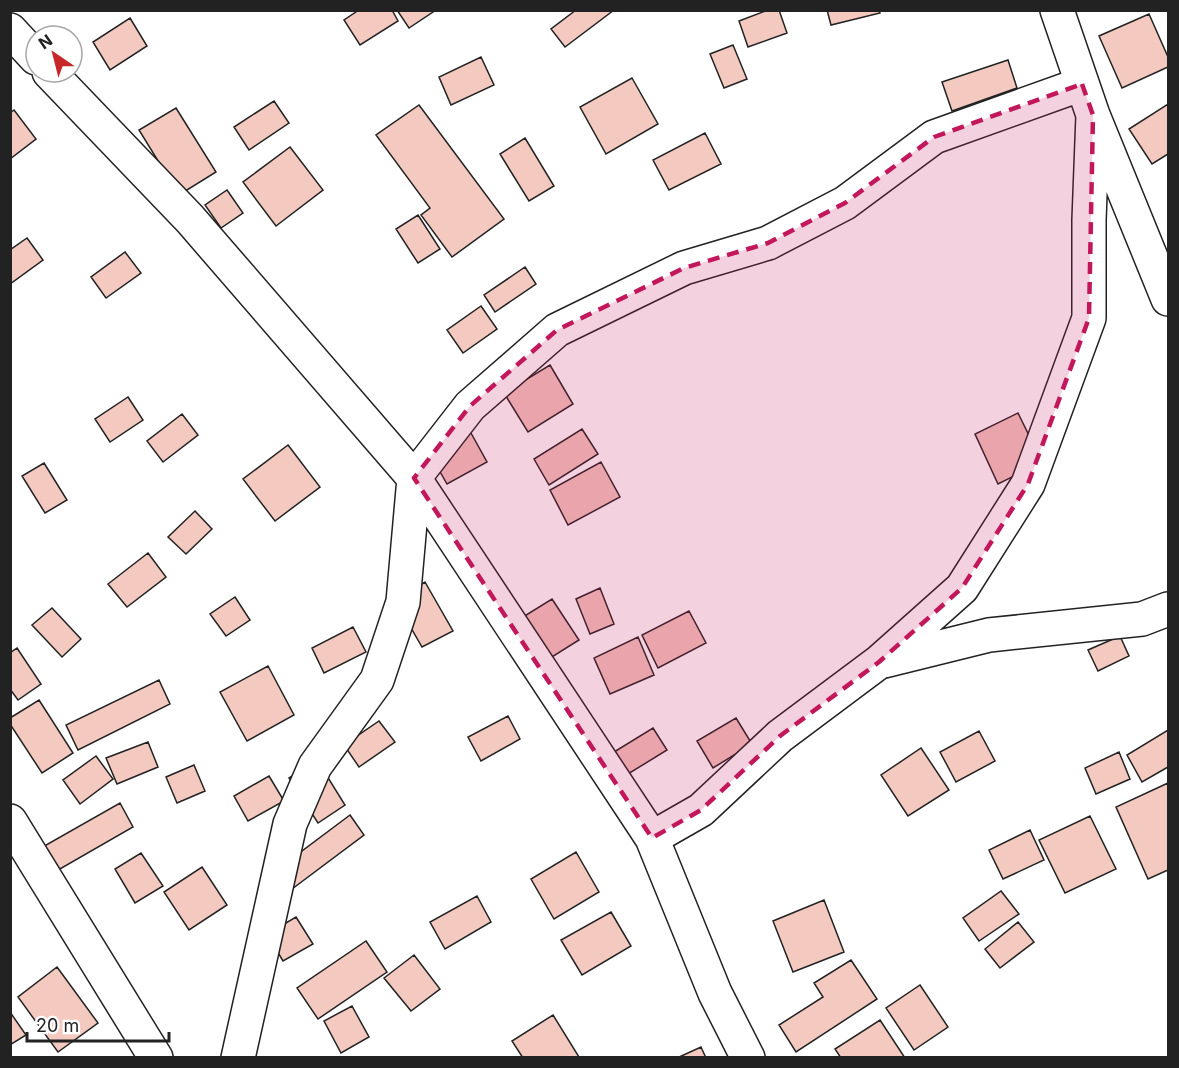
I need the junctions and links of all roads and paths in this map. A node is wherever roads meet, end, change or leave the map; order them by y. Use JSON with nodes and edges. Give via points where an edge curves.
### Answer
{"nodes":[{"id":1,"x":1057,"y":10,"type":"edge"},
{"id":2,"x":10,"y":30,"type":"edge"},
{"id":3,"x":24,"y":45,"type":"edge"},
{"id":4,"x":61,"y":84,"type":"edge"},
{"id":5,"x":1082,"y":84,"type":"junction"},
{"id":6,"x":1093,"y":115,"type":"junction"},
{"id":7,"x":1168,"y":299,"type":"edge"},
{"id":8,"x":414,"y":478,"type":"junction"},
{"id":9,"x":1168,"y":609,"type":"edge"},
{"id":10,"x":879,"y":662,"type":"junction"},
{"id":11,"x":10,"y":821,"type":"edge"},
{"id":12,"x":652,"y":838,"type":"junction"},
{"id":13,"x":156,"y":1058,"type":"edge"},
{"id":14,"x":237,"y":1058,"type":"edge"},
{"id":15,"x":748,"y":1058,"type":"edge"}],
"edges":[{"from":1,"to":5,"type":"street"},
{"from":2,"to":3,"type":"street"},
{"from":4,"to":8,"type":"street","via":[[190,219]]},
{"from":5,"to":6,"type":"street"},
{"from":5,"to":8,"type":"street","via":[[934,137],[845,203],[768,243],[684,268],[557,330],[470,406]]},
{"from":6,"to":7,"type":"street"},
{"from":6,"to":10,"type":"street","via":[[1089,318],[1028,484],[962,588]]},
{"from":8,"to":12,"type":"street"},
{"from":8,"to":14,"type":"street","via":[[403,602],[377,680],[315,766],[290,824]]},
{"from":9,"to":10,"type":"street","via":[[1142,619],[989,635]]},
{"from":10,"to":12,"type":"street","via":[[780,736],[701,810]]},
{"from":11,"to":13,"type":"street"},
{"from":12,"to":15,"type":"street","via":[[715,993]]}]}
